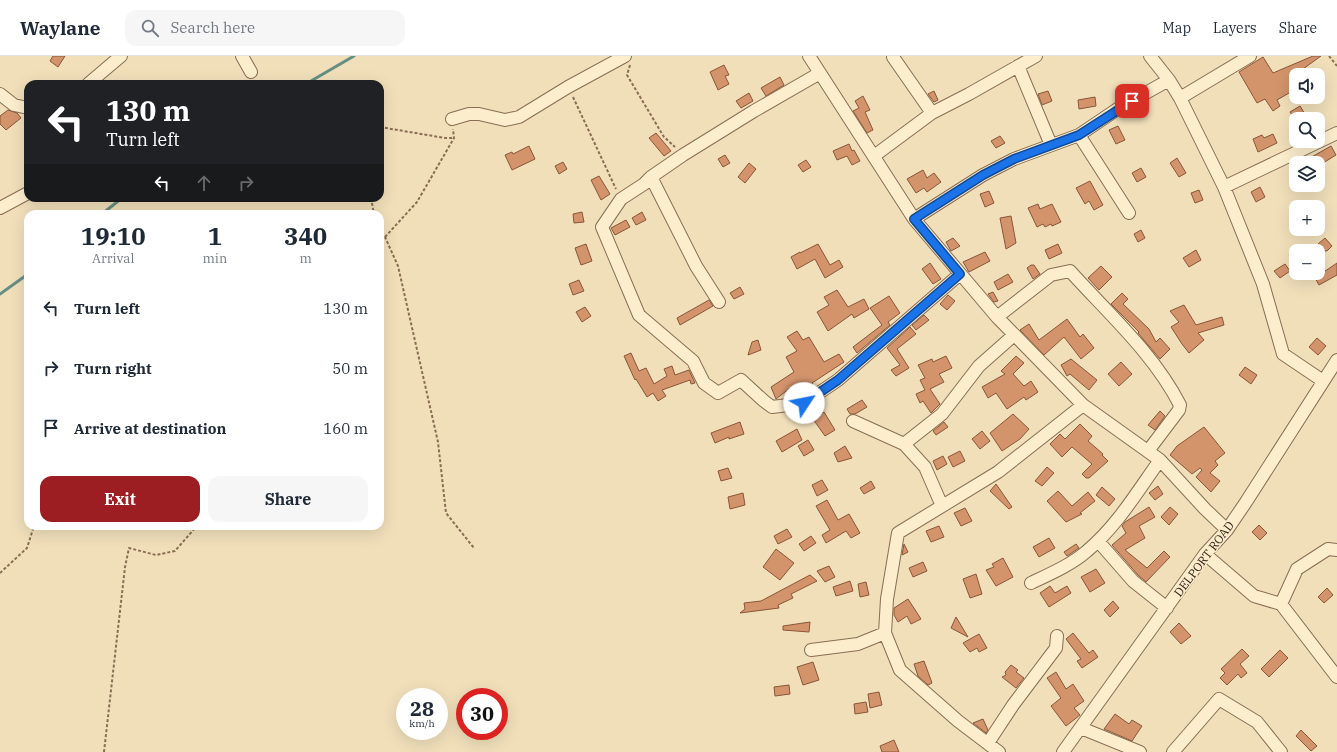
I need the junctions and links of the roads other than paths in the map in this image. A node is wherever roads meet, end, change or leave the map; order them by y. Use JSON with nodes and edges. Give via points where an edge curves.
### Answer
{"nodes":[{"id":1,"x":121,"y":56,"type":"edge"},
{"id":2,"x":242,"y":56,"type":"edge"},
{"id":3,"x":809,"y":56,"type":"edge"},
{"id":4,"x":1036,"y":56,"type":"edge"},
{"id":5,"x":1150,"y":56,"type":"edge"},
{"id":6,"x":1250,"y":56,"type":"edge"},
{"id":7,"x":893,"y":57,"type":"dead end"},
{"id":8,"x":628,"y":59,"type":"edge"},
{"id":9,"x":1018,"y":66,"type":"junction"},
{"id":10,"x":251,"y":72,"type":"dead end"},
{"id":11,"x":820,"y":73,"type":"junction"},
{"id":12,"x":93,"y":80,"type":"edge"},
{"id":13,"x":1169,"y":80,"type":"junction"},
{"id":14,"x":0,"y":94,"type":"edge"},
{"id":15,"x":1180,"y":98,"type":"junction"},
{"id":16,"x":24,"y":107,"type":"edge"},
{"id":17,"x":932,"y":113,"type":"junction"},
{"id":18,"x":452,"y":119,"type":"road end"},
{"id":19,"x":1337,"y":133,"type":"edge"},
{"id":20,"x":1079,"y":135,"type":"junction"},
{"id":21,"x":1051,"y":145,"type":"junction"},
{"id":22,"x":874,"y":156,"type":"junction"},
{"id":23,"x":652,"y":177,"type":"junction"},
{"id":24,"x":1224,"y":187,"type":"junction"},
{"id":25,"x":24,"y":195,"type":"edge"},
{"id":26,"x":0,"y":208,"type":"edge"},
{"id":27,"x":1129,"y":212,"type":"dead end"},
{"id":28,"x":914,"y":219,"type":"junction"},
{"id":29,"x":960,"y":274,"type":"junction"},
{"id":30,"x":718,"y":302,"type":"dead end"},
{"id":31,"x":997,"y":317,"type":"junction"},
{"id":32,"x":1014,"y":336,"type":"junction"},
{"id":33,"x":1337,"y":360,"type":"edge"},
{"id":34,"x":1322,"y":381,"type":"junction"},
{"id":35,"x":1083,"y":405,"type":"junction"},
{"id":36,"x":853,"y":421,"type":"dead end"},
{"id":37,"x":904,"y":444,"type":"junction"},
{"id":38,"x":1148,"y":451,"type":"junction"},
{"id":39,"x":1160,"y":460,"type":"junction"},
{"id":40,"x":942,"y":506,"type":"junction"},
{"id":41,"x":1227,"y":530,"type":"junction"},
{"id":42,"x":1098,"y":541,"type":"junction"},
{"id":43,"x":1337,"y":550,"type":"edge"},
{"id":44,"x":1204,"y":554,"type":"junction"},
{"id":45,"x":1031,"y":583,"type":"dead end"},
{"id":46,"x":1281,"y":604,"type":"junction"},
{"id":47,"x":1167,"y":608,"type":"junction"},
{"id":48,"x":885,"y":633,"type":"junction"},
{"id":49,"x":1057,"y":636,"type":"dead end"},
{"id":50,"x":811,"y":650,"type":"dead end"},
{"id":51,"x":1337,"y":677,"type":"edge"},
{"id":52,"x":1081,"y":728,"type":"junction"},
{"id":53,"x":988,"y":743,"type":"junction"},
{"id":54,"x":999,"y":752,"type":"edge"},
{"id":55,"x":1063,"y":752,"type":"edge"},
{"id":56,"x":1140,"y":752,"type":"edge"},
{"id":57,"x":1173,"y":752,"type":"edge"},
{"id":58,"x":1281,"y":752,"type":"edge"}],
"edges":[{"from":1,"to":12,"type":"street"},
{"from":2,"to":10,"type":"street"},
{"from":3,"to":11,"type":"street"},
{"from":4,"to":9,"type":"street"},
{"from":5,"to":13,"type":"street"},
{"from":6,"to":15,"type":"street"},
{"from":7,"to":17,"type":"street"},
{"from":8,"to":18,"type":"street","via":[[568,87],[519,116],[505,120],[469,114]]},
{"from":9,"to":17,"type":"street"},
{"from":9,"to":21,"type":"street"},
{"from":11,"to":22,"type":"street"},
{"from":11,"to":23,"type":"street","via":[[754,111]]},
{"from":13,"to":15,"type":"street"},
{"from":13,"to":20,"type":"street","via":[[1119,108]]},
{"from":14,"to":16,"type":"street","via":[[14,105]]},
{"from":15,"to":24,"type":"street"},
{"from":17,"to":22,"type":"street"},
{"from":19,"to":24,"type":"street"},
{"from":20,"to":21,"type":"street"},
{"from":20,"to":27,"type":"street"},
{"from":21,"to":28,"type":"street","via":[[1014,159],[983,175]]},
{"from":22,"to":28,"type":"street"},
{"from":23,"to":29,"type":"street","via":[[621,199],[602,226],[639,315],[693,361],[704,383],[718,393],[741,380],[772,407],[804,403],[838,380]]},
{"from":23,"to":30,"type":"street","via":[[696,266]]},
{"from":24,"to":34,"type":"street","via":[[1263,284],[1283,354]]},
{"from":25,"to":26,"type":"street"},
{"from":28,"to":29,"type":"street"},
{"from":29,"to":31,"type":"street"},
{"from":31,"to":32,"type":"street"},
{"from":31,"to":38,"type":"street","via":[[1051,275],[1070,271],[1162,375],[1180,406]]},
{"from":32,"to":35,"type":"street"},
{"from":32,"to":37,"type":"street","via":[[979,366],[942,414]]},
{"from":33,"to":34,"type":"street","name":"DELPORT ROAD"},
{"from":34,"to":41,"type":"street","name":"DELPORT ROAD"},
{"from":35,"to":38,"type":"street"},
{"from":35,"to":40,"type":"street","via":[[998,472]]},
{"from":36,"to":37,"type":"street"},
{"from":37,"to":40,"type":"street","via":[[925,467]]},
{"from":38,"to":39,"type":"street"},
{"from":39,"to":41,"type":"street"},
{"from":39,"to":42,"type":"street","via":[[1122,514]]},
{"from":40,"to":48,"type":"street","via":[[898,534],[887,599]]},
{"from":41,"to":44,"type":"street","name":"DELPORT ROAD"},
{"from":42,"to":45,"type":"street","via":[[1086,553]]},
{"from":42,"to":47,"type":"street","via":[[1133,581]]},
{"from":43,"to":46,"type":"street","via":[[1328,549],[1297,569]]},
{"from":44,"to":46,"type":"street","via":[[1254,596]]},
{"from":44,"to":47,"type":"street","name":"DELPORT ROAD"},
{"from":46,"to":51,"type":"street"},
{"from":47,"to":52,"type":"street","name":"DELPORT ROAD"},
{"from":48,"to":50,"type":"street","via":[[858,644]]},
{"from":48,"to":53,"type":"street","via":[[900,670],[958,721]]},
{"from":49,"to":53,"type":"street","via":[[1056,648]]},
{"from":52,"to":55,"type":"street","name":"DELPORT ROAD"},
{"from":52,"to":56,"type":"street"},
{"from":53,"to":54,"type":"street"},
{"from":57,"to":58,"type":"street","via":[[1219,699],[1257,722]]}]}
